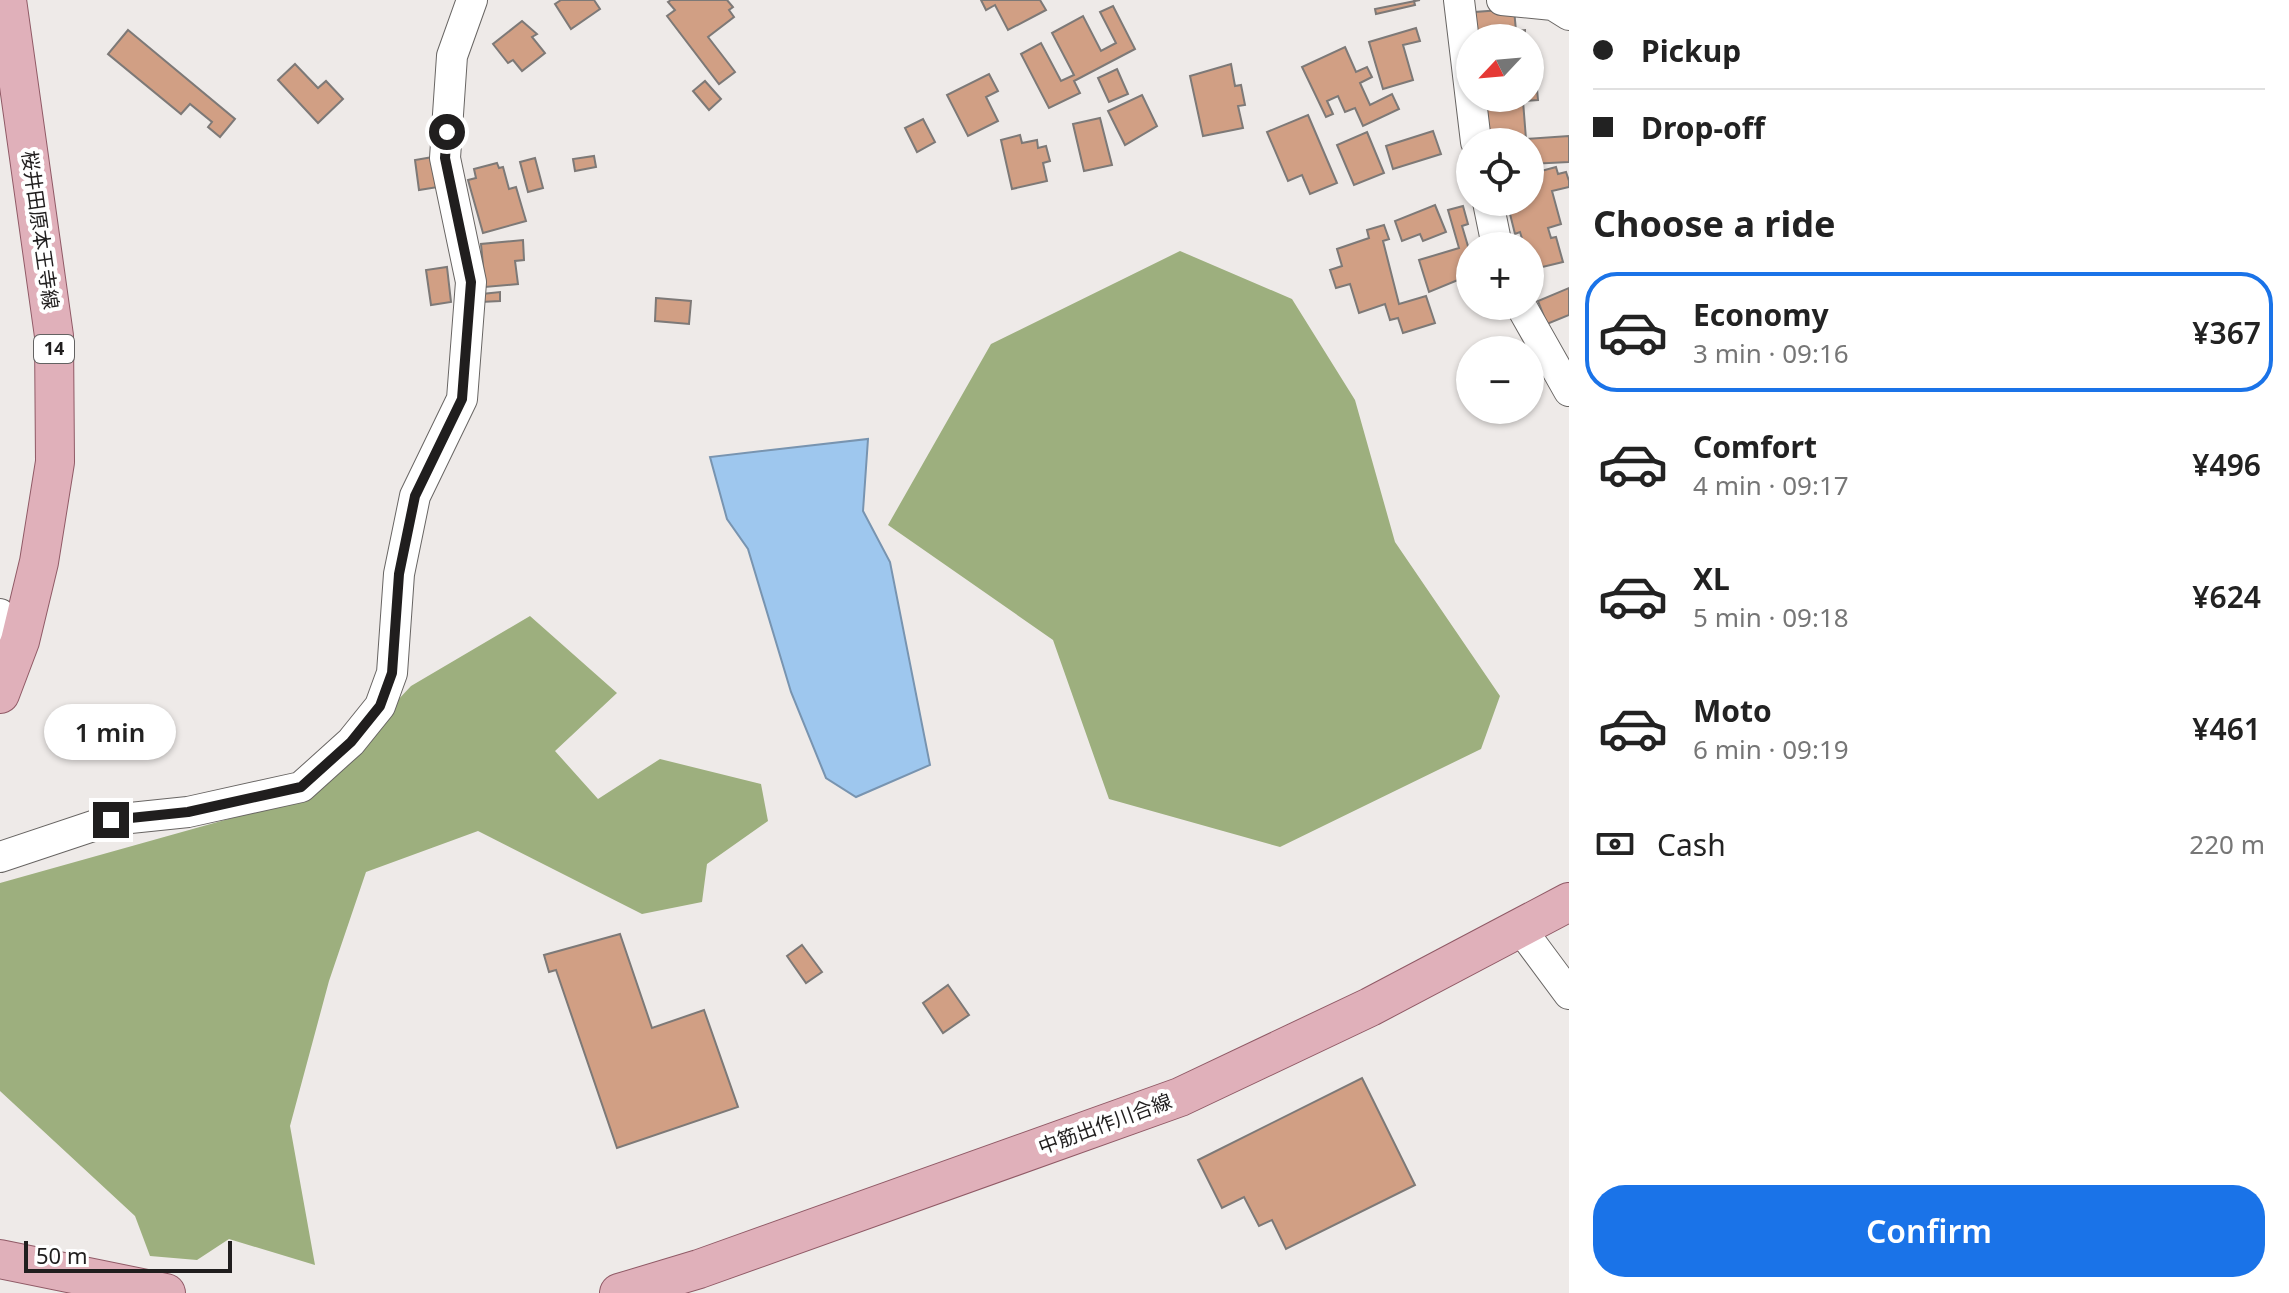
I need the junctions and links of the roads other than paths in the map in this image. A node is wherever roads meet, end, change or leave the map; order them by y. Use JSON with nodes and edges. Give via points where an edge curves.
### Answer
{"nodes":[{"id":1,"x":7,"y":0,"type":"edge"},
{"id":2,"x":472,"y":0,"type":"edge"},
{"id":3,"x":1459,"y":0,"type":"edge"},
{"id":4,"x":1502,"y":0,"type":"edge"},
{"id":5,"x":1569,"y":15,"type":"edge"},
{"id":6,"x":1474,"y":128,"type":"edge"},
{"id":7,"x":1529,"y":320,"type":"edge"},
{"id":8,"x":1569,"y":391,"type":"edge"},
{"id":9,"x":10,"y":628,"type":"edge"},
{"id":10,"x":0,"y":694,"type":"edge"},
{"id":11,"x":0,"y":857,"type":"edge"},
{"id":12,"x":1569,"y":902,"type":"edge"},
{"id":13,"x":1520,"y":928,"type":"junction"},
{"id":14,"x":1569,"y":994,"type":"edge"},
{"id":15,"x":0,"y":1259,"type":"edge"},
{"id":16,"x":124,"y":1289,"type":"edge"},
{"id":17,"x":166,"y":1293,"type":"edge"},
{"id":18,"x":619,"y":1293,"type":"edge"}],
"edges":[{"from":1,"to":9,"type":"main road","name":"桜井田原本王寺線","number":"14","via":[[54,336],[55,462],[39,562]]},
{"from":2,"to":11,"type":"street","via":[[452,56],[445,158],[471,282],[462,399],[415,496],[399,574],[392,673],[380,706],[351,742],[301,787],[188,812],[111,820]]},
{"from":3,"to":6,"type":"street"},
{"from":4,"to":5,"type":"street","via":[[1553,5]]},
{"from":7,"to":8,"type":"street"},
{"from":9,"to":10,"type":"main road","name":"桜井田原本王寺線","number":"14"},
{"from":12,"to":13,"type":"main road","name":"中筋出作川合線"},
{"from":13,"to":14,"type":"street"},
{"from":13,"to":18,"type":"main road","name":"中筋出作川合線","via":[[1180,1097]]},
{"from":15,"to":16,"type":"main road"},
{"from":16,"to":17,"type":"main road"}]}
